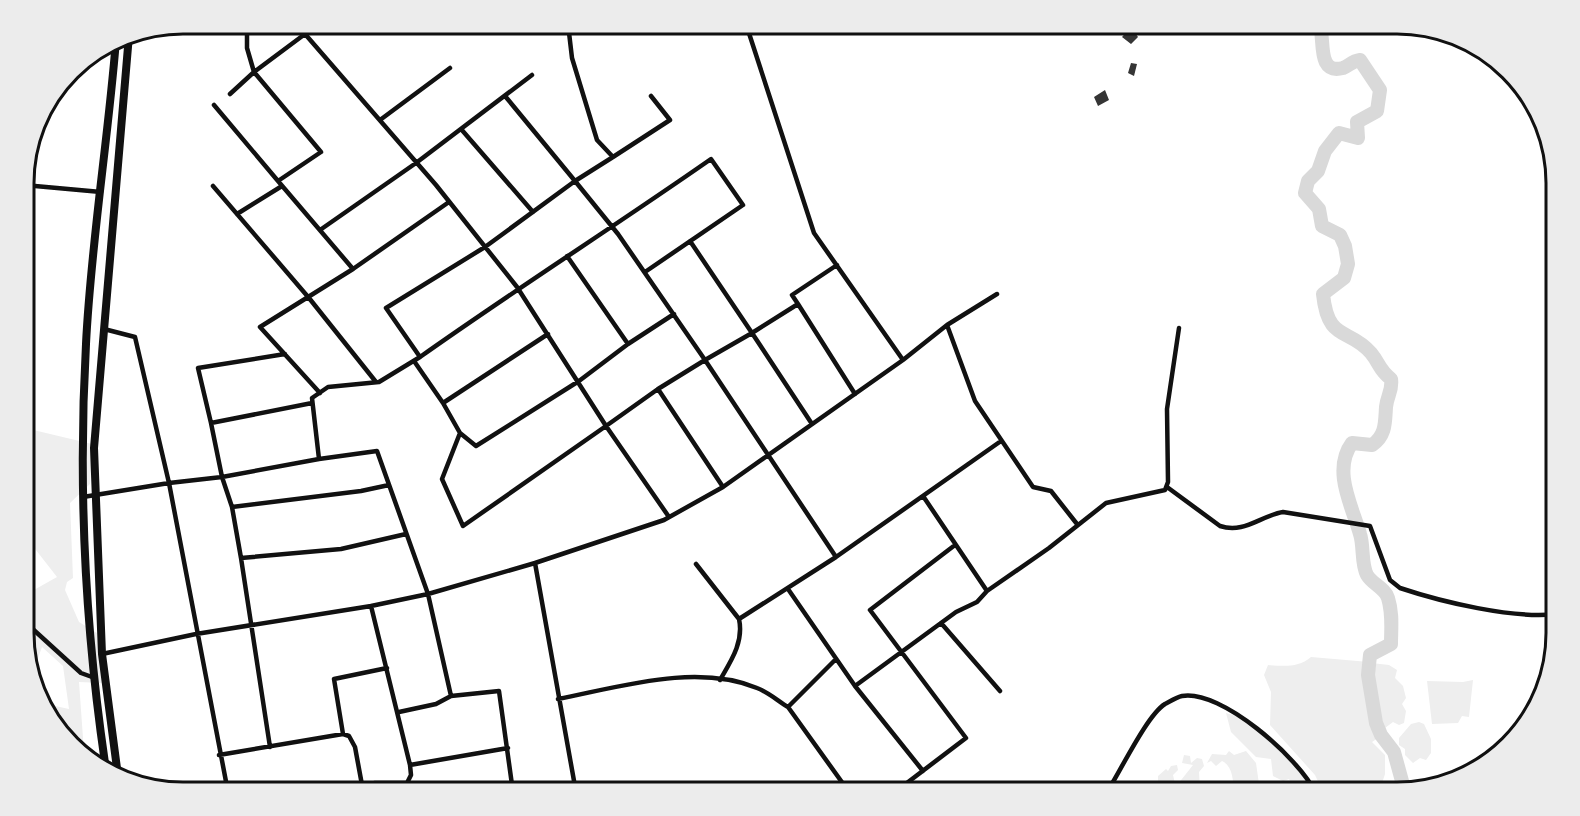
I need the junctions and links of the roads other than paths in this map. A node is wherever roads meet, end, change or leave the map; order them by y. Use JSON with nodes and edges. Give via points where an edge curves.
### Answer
{"nodes":[{"id":1,"x":247,"y":35,"type":"edge"},
{"id":2,"x":304,"y":35,"type":"edge"},
{"id":3,"x":306,"y":35,"type":"edge"},
{"id":4,"x":569,"y":35,"type":"edge"},
{"id":5,"x":749,"y":35,"type":"edge"},
{"id":6,"x":128,"y":46,"type":"edge"},
{"id":7,"x":115,"y":52,"type":"edge"},
{"id":8,"x":450,"y":68,"type":"dead end"},
{"id":9,"x":254,"y":72,"type":"junction"},
{"id":10,"x":532,"y":75,"type":"dead end"},
{"id":11,"x":230,"y":94,"type":"dead end"},
{"id":12,"x":505,"y":96,"type":"junction"},
{"id":13,"x":651,"y":96,"type":"dead end"},
{"id":14,"x":213,"y":105,"type":"dead end"},
{"id":15,"x":380,"y":120,"type":"junction"},
{"id":16,"x":461,"y":129,"type":"junction"},
{"id":17,"x":613,"y":158,"type":"junction"},
{"id":18,"x":417,"y":163,"type":"junction"},
{"id":19,"x":278,"y":181,"type":"junction"},
{"id":20,"x":575,"y":181,"type":"junction"},
{"id":21,"x":35,"y":186,"type":"edge"},
{"id":22,"x":213,"y":186,"type":"dead end"},
{"id":23,"x":282,"y":186,"type":"junction"},
{"id":24,"x":101,"y":192,"type":"junction"},
{"id":25,"x":449,"y":202,"type":"junction"},
{"id":26,"x":533,"y":212,"type":"junction"},
{"id":27,"x":237,"y":214,"type":"junction"},
{"id":28,"x":613,"y":227,"type":"junction"},
{"id":29,"x":320,"y":230,"type":"junction"},
{"id":30,"x":690,"y":241,"type":"junction"},
{"id":31,"x":485,"y":246,"type":"junction"},
{"id":32,"x":567,"y":256,"type":"junction"},
{"id":33,"x":837,"y":265,"type":"junction"},
{"id":34,"x":353,"y":269,"type":"junction"},
{"id":35,"x":645,"y":272,"type":"junction"},
{"id":36,"x":517,"y":287,"type":"junction"},
{"id":37,"x":997,"y":294,"type":"dead end"},
{"id":38,"x":90,"y":296,"type":"junction"},
{"id":39,"x":106,"y":298,"type":"junction"},
{"id":40,"x":309,"y":298,"type":"junction"},
{"id":41,"x":798,"y":304,"type":"junction"},
{"id":42,"x":674,"y":314,"type":"junction"},
{"id":43,"x":947,"y":325,"type":"junction"},
{"id":44,"x":1179,"y":328,"type":"dead end"},
{"id":45,"x":104,"y":329,"type":"junction"},
{"id":46,"x":752,"y":333,"type":"junction"},
{"id":47,"x":548,"y":334,"type":"junction"},
{"id":48,"x":628,"y":344,"type":"junction"},
{"id":49,"x":285,"y":354,"type":"junction"},
{"id":50,"x":420,"y":357,"type":"junction"},
{"id":51,"x":705,"y":360,"type":"junction"},
{"id":52,"x":903,"y":360,"type":"junction"},
{"id":53,"x":414,"y":361,"type":"junction"},
{"id":54,"x":579,"y":381,"type":"junction"},
{"id":55,"x":376,"y":382,"type":"junction"},
{"id":56,"x":658,"y":389,"type":"junction"},
{"id":57,"x":320,"y":393,"type":"junction"},
{"id":58,"x":855,"y":394,"type":"junction"},
{"id":59,"x":312,"y":403,"type":"junction"},
{"id":60,"x":443,"y":403,"type":"junction"},
{"id":61,"x":211,"y":423,"type":"junction"},
{"id":62,"x":812,"y":424,"type":"junction"},
{"id":63,"x":606,"y":426,"type":"junction"},
{"id":64,"x":460,"y":433,"type":"junction"},
{"id":65,"x":1001,"y":441,"type":"junction"},
{"id":66,"x":767,"y":456,"type":"junction"},
{"id":67,"x":319,"y":459,"type":"junction"},
{"id":68,"x":222,"y":477,"type":"junction"},
{"id":69,"x":169,"y":483,"type":"junction"},
{"id":70,"x":389,"y":485,"type":"junction"},
{"id":71,"x":723,"y":487,"type":"junction"},
{"id":72,"x":1167,"y":487,"type":"junction"},
{"id":73,"x":96,"y":495,"type":"junction"},
{"id":74,"x":923,"y":496,"type":"junction"},
{"id":75,"x":83,"y":497,"type":"junction"},
{"id":76,"x":232,"y":507,"type":"junction"},
{"id":77,"x":669,"y":517,"type":"junction"},
{"id":78,"x":1077,"y":524,"type":"junction"},
{"id":79,"x":406,"y":534,"type":"junction"},
{"id":80,"x":955,"y":545,"type":"junction"},
{"id":81,"x":836,"y":557,"type":"junction"},
{"id":82,"x":241,"y":558,"type":"junction"},
{"id":83,"x":535,"y":563,"type":"junction"},
{"id":84,"x":696,"y":564,"type":"dead end"},
{"id":85,"x":788,"y":589,"type":"junction"},
{"id":86,"x":987,"y":591,"type":"junction"},
{"id":87,"x":428,"y":594,"type":"junction"},
{"id":88,"x":371,"y":606,"type":"junction"},
{"id":89,"x":1546,"y":615,"type":"edge"},
{"id":90,"x":740,"y":619,"type":"junction"},
{"id":91,"x":941,"y":623,"type":"junction"},
{"id":92,"x":253,"y":627,"type":"junction"},
{"id":93,"x":34,"y":630,"type":"edge"},
{"id":94,"x":199,"y":635,"type":"junction"},
{"id":95,"x":901,"y":653,"type":"junction"},
{"id":96,"x":102,"y":654,"type":"junction"},
{"id":97,"x":836,"y":659,"type":"junction"},
{"id":98,"x":387,"y":668,"type":"junction"},
{"id":99,"x":92,"y":677,"type":"junction"},
{"id":100,"x":720,"y":680,"type":"junction"},
{"id":101,"x":855,"y":686,"type":"junction"},
{"id":102,"x":1000,"y":691,"type":"dead end"},
{"id":103,"x":451,"y":696,"type":"junction"},
{"id":104,"x":558,"y":699,"type":"junction"},
{"id":105,"x":788,"y":707,"type":"junction"},
{"id":106,"x":399,"y":712,"type":"junction"},
{"id":107,"x":344,"y":734,"type":"junction"},
{"id":108,"x":270,"y":747,"type":"junction"},
{"id":109,"x":508,"y":748,"type":"junction"},
{"id":110,"x":219,"y":755,"type":"junction"},
{"id":111,"x":104,"y":758,"type":"edge"},
{"id":112,"x":116,"y":765,"type":"edge"},
{"id":113,"x":410,"y":765,"type":"junction"},
{"id":114,"x":923,"y":771,"type":"junction"},
{"id":115,"x":841,"y":781,"type":"edge"},
{"id":116,"x":909,"y":781,"type":"edge"},
{"id":117,"x":1114,"y":781,"type":"edge"},
{"id":118,"x":1308,"y":781,"type":"edge"},
{"id":119,"x":226,"y":782,"type":"edge"},
{"id":120,"x":361,"y":782,"type":"edge"},
{"id":121,"x":408,"y":782,"type":"edge"},
{"id":122,"x":512,"y":782,"type":"edge"},
{"id":123,"x":574,"y":782,"type":"edge"}],
"edges":[{"from":1,"to":9,"type":"street"},
{"from":2,"to":9,"type":"street"},
{"from":3,"to":15,"type":"street"},
{"from":4,"to":17,"type":"street","via":[[572,58],[597,140]]},
{"from":5,"to":33,"type":"street","via":[[814,233]]},
{"from":6,"to":39,"type":"highway"},
{"from":7,"to":24,"type":"highway"},
{"from":8,"to":15,"type":"street"},
{"from":9,"to":11,"type":"street"},
{"from":9,"to":19,"type":"street","via":[[321,152]]},
{"from":10,"to":12,"type":"street"},
{"from":12,"to":16,"type":"street"},
{"from":12,"to":20,"type":"street"},
{"from":13,"to":17,"type":"street","via":[[670,120]]},
{"from":14,"to":19,"type":"street"},
{"from":15,"to":18,"type":"street"},
{"from":16,"to":18,"type":"street"},
{"from":16,"to":26,"type":"street"},
{"from":17,"to":20,"type":"street"},
{"from":18,"to":25,"type":"street"},
{"from":18,"to":29,"type":"street"},
{"from":19,"to":23,"type":"street"},
{"from":20,"to":26,"type":"street"},
{"from":20,"to":28,"type":"street"},
{"from":21,"to":24,"type":"street"},
{"from":22,"to":27,"type":"street"},
{"from":23,"to":27,"type":"street"},
{"from":23,"to":29,"type":"street"},
{"from":24,"to":38,"type":"highway"},
{"from":25,"to":31,"type":"street"},
{"from":25,"to":34,"type":"street"},
{"from":26,"to":31,"type":"street"},
{"from":27,"to":40,"type":"street"},
{"from":28,"to":30,"type":"street","via":[[711,159],[743,205]]},
{"from":28,"to":32,"type":"street"},
{"from":28,"to":35,"type":"street"},
{"from":29,"to":34,"type":"street"},
{"from":30,"to":35,"type":"street"},
{"from":30,"to":46,"type":"street"},
{"from":31,"to":36,"type":"street"},
{"from":31,"to":50,"type":"street","via":[[386,308]]},
{"from":32,"to":36,"type":"street"},
{"from":32,"to":48,"type":"street"},
{"from":33,"to":41,"type":"street","via":[[792,296]]},
{"from":33,"to":52,"type":"street"},
{"from":34,"to":40,"type":"street"},
{"from":35,"to":42,"type":"street"},
{"from":36,"to":47,"type":"street"},
{"from":36,"to":50,"type":"street"},
{"from":37,"to":43,"type":"street"},
{"from":38,"to":39,"type":"highway"},
{"from":38,"to":75,"type":"highway","via":[[82,426]]},
{"from":39,"to":45,"type":"highway"},
{"from":40,"to":49,"type":"street","via":[[260,327]]},
{"from":40,"to":55,"type":"street"},
{"from":41,"to":46,"type":"street"},
{"from":41,"to":58,"type":"street"},
{"from":42,"to":48,"type":"street"},
{"from":42,"to":51,"type":"street"},
{"from":43,"to":52,"type":"street"},
{"from":43,"to":65,"type":"street","via":[[975,401]]},
{"from":44,"to":72,"type":"street","via":[[1167,409]]},
{"from":45,"to":69,"type":"street","via":[[135,337]]},
{"from":45,"to":73,"type":"highway","via":[[94,448]]},
{"from":46,"to":51,"type":"street"},
{"from":46,"to":62,"type":"street"},
{"from":47,"to":54,"type":"street"},
{"from":47,"to":60,"type":"street"},
{"from":48,"to":54,"type":"street"},
{"from":49,"to":57,"type":"street"},
{"from":49,"to":61,"type":"street","via":[[198,368]]},
{"from":50,"to":53,"type":"street"},
{"from":51,"to":56,"type":"street"},
{"from":51,"to":66,"type":"street"},
{"from":52,"to":58,"type":"street"},
{"from":53,"to":55,"type":"street"},
{"from":53,"to":60,"type":"street"},
{"from":54,"to":63,"type":"street"},
{"from":54,"to":64,"type":"street","via":[[476,446]]},
{"from":55,"to":57,"type":"street","via":[[328,387]]},
{"from":56,"to":63,"type":"street"},
{"from":56,"to":71,"type":"street"},
{"from":57,"to":59,"type":"street","via":[[312,398]]},
{"from":58,"to":62,"type":"street"},
{"from":59,"to":61,"type":"street"},
{"from":59,"to":67,"type":"street"},
{"from":60,"to":64,"type":"street"},
{"from":61,"to":68,"type":"street"},
{"from":62,"to":66,"type":"street"},
{"from":63,"to":64,"type":"street","via":[[463,526],[442,479]]},
{"from":63,"to":77,"type":"street"},
{"from":65,"to":74,"type":"street"},
{"from":65,"to":78,"type":"street","via":[[1033,487],[1051,490]]},
{"from":66,"to":71,"type":"street"},
{"from":66,"to":81,"type":"street"},
{"from":67,"to":68,"type":"street"},
{"from":67,"to":70,"type":"street","via":[[377,451]]},
{"from":68,"to":69,"type":"street"},
{"from":68,"to":76,"type":"street"},
{"from":69,"to":73,"type":"street"},
{"from":69,"to":94,"type":"street"},
{"from":70,"to":76,"type":"street"},
{"from":70,"to":79,"type":"street"},
{"from":71,"to":77,"type":"street"},
{"from":72,"to":78,"type":"street","via":[[1157,494],[1106,503]]},
{"from":72,"to":89,"type":"street","via":[[1229,529],[1242,528],[1282,512],[1370,526],[1390,580],[1400,588],[1504,612]]},
{"from":73,"to":75,"type":"street"},
{"from":73,"to":96,"type":"highway"},
{"from":74,"to":80,"type":"street"},
{"from":74,"to":81,"type":"street"},
{"from":75,"to":99,"type":"highway"},
{"from":76,"to":82,"type":"street"},
{"from":77,"to":83,"type":"street"},
{"from":78,"to":86,"type":"street"},
{"from":79,"to":82,"type":"street","via":[[341,549]]},
{"from":79,"to":87,"type":"street"},
{"from":80,"to":86,"type":"street"},
{"from":80,"to":95,"type":"street","via":[[870,610]]},
{"from":81,"to":85,"type":"street"},
{"from":82,"to":92,"type":"street"},
{"from":83,"to":87,"type":"street"},
{"from":83,"to":104,"type":"street"},
{"from":84,"to":90,"type":"street"},
{"from":85,"to":90,"type":"street"},
{"from":85,"to":97,"type":"street"},
{"from":86,"to":91,"type":"street","via":[[977,602]]},
{"from":87,"to":88,"type":"street"},
{"from":87,"to":103,"type":"street"},
{"from":88,"to":92,"type":"street"},
{"from":88,"to":98,"type":"street"},
{"from":90,"to":100,"type":"street","via":[[738,643]]},
{"from":91,"to":95,"type":"street"},
{"from":91,"to":102,"type":"street"},
{"from":92,"to":94,"type":"street"},
{"from":92,"to":108,"type":"street"},
{"from":93,"to":99,"type":"street","via":[[81,673]]},
{"from":94,"to":96,"type":"street"},
{"from":94,"to":110,"type":"street"},
{"from":95,"to":101,"type":"street"},
{"from":95,"to":114,"type":"street","via":[[966,738]]},
{"from":96,"to":112,"type":"highway"},
{"from":97,"to":101,"type":"street"},
{"from":97,"to":105,"type":"street"},
{"from":98,"to":106,"type":"street"},
{"from":98,"to":107,"type":"street","via":[[334,679]]},
{"from":99,"to":111,"type":"highway"},
{"from":100,"to":104,"type":"street","via":[[654,681]]},
{"from":100,"to":105,"type":"street","via":[[758,688]]},
{"from":101,"to":114,"type":"street"},
{"from":103,"to":106,"type":"street","via":[[436,704]]},
{"from":103,"to":109,"type":"street","via":[[500,691]]},
{"from":104,"to":123,"type":"street"},
{"from":105,"to":115,"type":"street"},
{"from":106,"to":113,"type":"street"},
{"from":107,"to":108,"type":"street"},
{"from":107,"to":120,"type":"street","via":[[355,747]]},
{"from":108,"to":110,"type":"street"},
{"from":109,"to":113,"type":"street"},
{"from":109,"to":122,"type":"street"},
{"from":110,"to":119,"type":"street"},
{"from":113,"to":121,"type":"street"},
{"from":114,"to":116,"type":"street"},
{"from":117,"to":118,"type":"street","via":[[1156,711],[1182,696],[1199,698],[1225,709],[1265,733],[1292,758]]}]}
